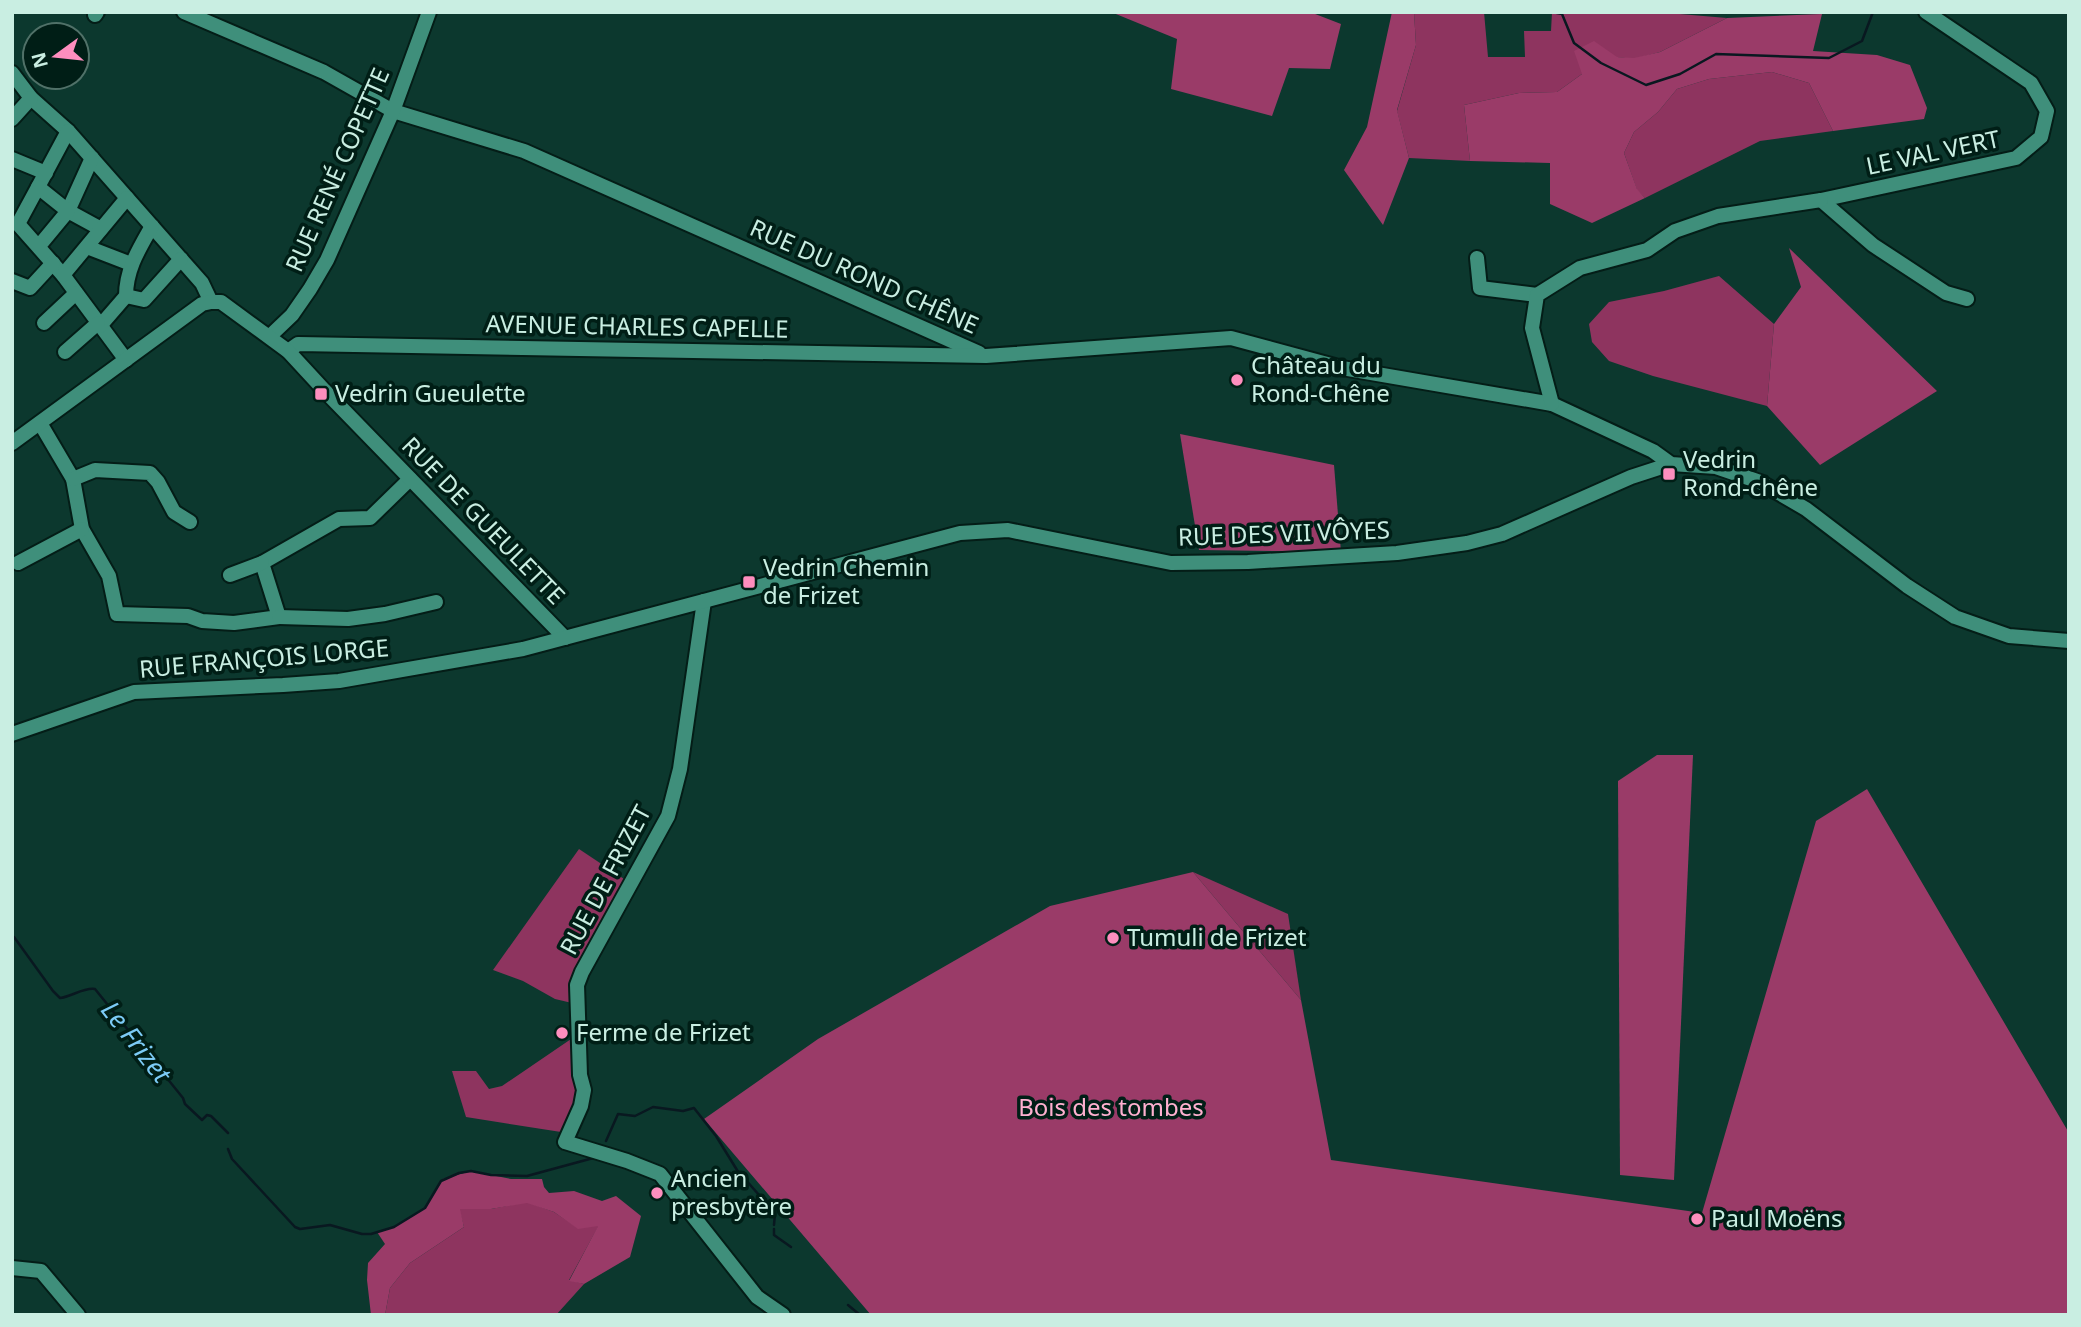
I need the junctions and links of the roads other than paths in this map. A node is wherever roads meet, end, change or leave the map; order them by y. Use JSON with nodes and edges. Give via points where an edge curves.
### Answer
{"nodes":[{"id":1,"x":184,"y":12,"type":"edge"},
{"id":2,"x":429,"y":12,"type":"edge"},
{"id":3,"x":1926,"y":12,"type":"edge"},
{"id":4,"x":12,"y":73,"type":"edge"},
{"id":5,"x":31,"y":98,"type":"junction"},
{"id":6,"x":393,"y":111,"type":"junction"},
{"id":7,"x":12,"y":119,"type":"edge"},
{"id":8,"x":68,"y":131,"type":"junction"},
{"id":9,"x":92,"y":158,"type":"junction"},
{"id":10,"x":12,"y":159,"type":"edge"},
{"id":11,"x":42,"y":180,"type":"junction"},
{"id":12,"x":127,"y":198,"type":"junction"},
{"id":13,"x":1821,"y":200,"type":"junction"},
{"id":14,"x":68,"y":211,"type":"junction"},
{"id":15,"x":14,"y":224,"type":"edge"},
{"id":16,"x":152,"y":226,"type":"junction"},
{"id":17,"x":101,"y":229,"type":"junction"},
{"id":18,"x":39,"y":246,"type":"junction"},
{"id":19,"x":87,"y":247,"type":"junction"},
{"id":20,"x":1477,"y":258,"type":"dead end"},
{"id":21,"x":181,"y":259,"type":"junction"},
{"id":22,"x":53,"y":263,"type":"junction"},
{"id":23,"x":131,"y":264,"type":"junction"},
{"id":24,"x":63,"y":275,"type":"junction"},
{"id":25,"x":12,"y":281,"type":"edge"},
{"id":26,"x":76,"y":293,"type":"junction"},
{"id":27,"x":1537,"y":295,"type":"junction"},
{"id":28,"x":126,"y":296,"type":"junction"},
{"id":29,"x":1967,"y":299,"type":"dead end"},
{"id":30,"x":211,"y":302,"type":"junction"},
{"id":31,"x":44,"y":323,"type":"dead end"},
{"id":32,"x":99,"y":324,"type":"junction"},
{"id":33,"x":270,"y":336,"type":"junction"},
{"id":34,"x":288,"y":351,"type":"junction"},
{"id":35,"x":65,"y":352,"type":"dead end"},
{"id":36,"x":986,"y":356,"type":"junction"},
{"id":37,"x":126,"y":360,"type":"junction"},
{"id":38,"x":1552,"y":404,"type":"junction"},
{"id":39,"x":40,"y":424,"type":"junction"},
{"id":40,"x":12,"y":443,"type":"edge"},
{"id":41,"x":1671,"y":464,"type":"junction"},
{"id":42,"x":73,"y":479,"type":"junction"},
{"id":43,"x":410,"y":479,"type":"junction"},
{"id":44,"x":190,"y":522,"type":"dead end"},
{"id":45,"x":82,"y":529,"type":"junction"},
{"id":46,"x":18,"y":563,"type":"dead end"},
{"id":47,"x":262,"y":563,"type":"junction"},
{"id":48,"x":230,"y":575,"type":"dead end"},
{"id":49,"x":704,"y":601,"type":"junction"},
{"id":50,"x":436,"y":602,"type":"dead end"},
{"id":51,"x":279,"y":617,"type":"junction"},
{"id":52,"x":565,"y":638,"type":"junction"},
{"id":53,"x":2069,"y":641,"type":"edge"},
{"id":54,"x":12,"y":734,"type":"edge"},
{"id":55,"x":12,"y":1268,"type":"edge"},
{"id":56,"x":78,"y":1315,"type":"edge"},
{"id":57,"x":783,"y":1315,"type":"edge"}],
"edges":[{"from":1,"to":6,"type":"street","name":"RUE DU ROND CHÊNE","via":[[324,72]]},
{"from":2,"to":6,"type":"street","name":"RUE RENÉ COPETTE"},
{"from":3,"to":13,"type":"street","name":"LE VAL VERT","via":[[2031,83],[2047,111],[2041,137],[2016,158]]},
{"from":4,"to":5,"type":"street"},
{"from":5,"to":7,"type":"street"},
{"from":5,"to":8,"type":"street"},
{"from":6,"to":33,"type":"street","name":"RUE RENÉ COPETTE","via":[[327,260],[292,315]]},
{"from":6,"to":36,"type":"street","name":"RUE DU ROND CHÊNE","via":[[524,151]]},
{"from":8,"to":9,"type":"street"},
{"from":8,"to":11,"type":"street"},
{"from":9,"to":12,"type":"street"},
{"from":9,"to":14,"type":"street"},
{"from":10,"to":11,"type":"street"},
{"from":11,"to":14,"type":"street"},
{"from":11,"to":15,"type":"street"},
{"from":12,"to":16,"type":"street"},
{"from":12,"to":17,"type":"street"},
{"from":13,"to":27,"type":"street","name":"LE VAL VERT","via":[[1718,216],[1675,231],[1647,250],[1580,268]]},
{"from":13,"to":29,"type":"street","via":[[1873,245],[1946,293]]},
{"from":14,"to":17,"type":"street"},
{"from":14,"to":18,"type":"street"},
{"from":15,"to":18,"type":"street"},
{"from":16,"to":21,"type":"street"},
{"from":16,"to":23,"type":"street"},
{"from":17,"to":19,"type":"street"},
{"from":18,"to":22,"type":"street"},
{"from":19,"to":23,"type":"street"},
{"from":19,"to":24,"type":"street"},
{"from":20,"to":27,"type":"street","via":[[1480,288]]},
{"from":21,"to":28,"type":"street","via":[[144,300]]},
{"from":21,"to":30,"type":"street"},
{"from":22,"to":24,"type":"street"},
{"from":22,"to":25,"type":"street","via":[[30,288]]},
{"from":23,"to":28,"type":"street"},
{"from":24,"to":26,"type":"street"},
{"from":26,"to":31,"type":"street"},
{"from":26,"to":32,"type":"street"},
{"from":27,"to":38,"type":"street","via":[[1532,328]]},
{"from":28,"to":32,"type":"street"},
{"from":30,"to":33,"type":"street","name":"RUE DE GUEULETTE","via":[[221,302]]},
{"from":30,"to":37,"type":"street"},
{"from":32,"to":35,"type":"street"},
{"from":32,"to":37,"type":"street"},
{"from":33,"to":34,"type":"street","name":"RUE DE GUEULETTE"},
{"from":34,"to":36,"type":"street","name":"AVENUE CHARLES CAPELLE","via":[[298,344]]},
{"from":34,"to":43,"type":"street","name":"RUE DE GUEULETTE"},
{"from":36,"to":38,"type":"street","name":"RUE DU ROND CHÊNE","via":[[1231,338],[1342,369]]},
{"from":37,"to":39,"type":"street"},
{"from":38,"to":41,"type":"street","name":"RUE DU ROND CHÊNE","via":[[1653,451]]},
{"from":39,"to":40,"type":"street"},
{"from":39,"to":42,"type":"street"},
{"from":41,"to":49,"type":"street","name":"RUE DES VII VÔYES","via":[[1502,534],[1397,553],[1171,563],[1008,530],[960,533]]},
{"from":41,"to":53,"type":"street","name":"RUE DU ROND CHÊNE","via":[[1716,467],[1760,482],[1806,509],[1955,617],[2009,636]]},
{"from":42,"to":44,"type":"street","via":[[95,470],[150,472],[174,512]]},
{"from":42,"to":45,"type":"street"},
{"from":43,"to":47,"type":"street","via":[[370,518],[339,519]]},
{"from":43,"to":52,"type":"street","name":"RUE DE GUEULETTE"},
{"from":45,"to":46,"type":"street"},
{"from":45,"to":51,"type":"street","via":[[109,576],[117,614],[234,623]]},
{"from":47,"to":48,"type":"street"},
{"from":47,"to":51,"type":"street"},
{"from":49,"to":52,"type":"street","name":"RUE DES VII VÔYES"},
{"from":49,"to":57,"type":"street","name":"RUE DE FRIZET","via":[[680,769],[668,816],[577,985],[584,1090],[565,1142],[660,1174],[757,1297]]},
{"from":50,"to":51,"type":"street","via":[[348,619]]},
{"from":52,"to":54,"type":"street","name":"RUE FRANÇOIS LORGE","via":[[339,681],[134,692]]},
{"from":55,"to":56,"type":"street","via":[[41,1271]]}]}
